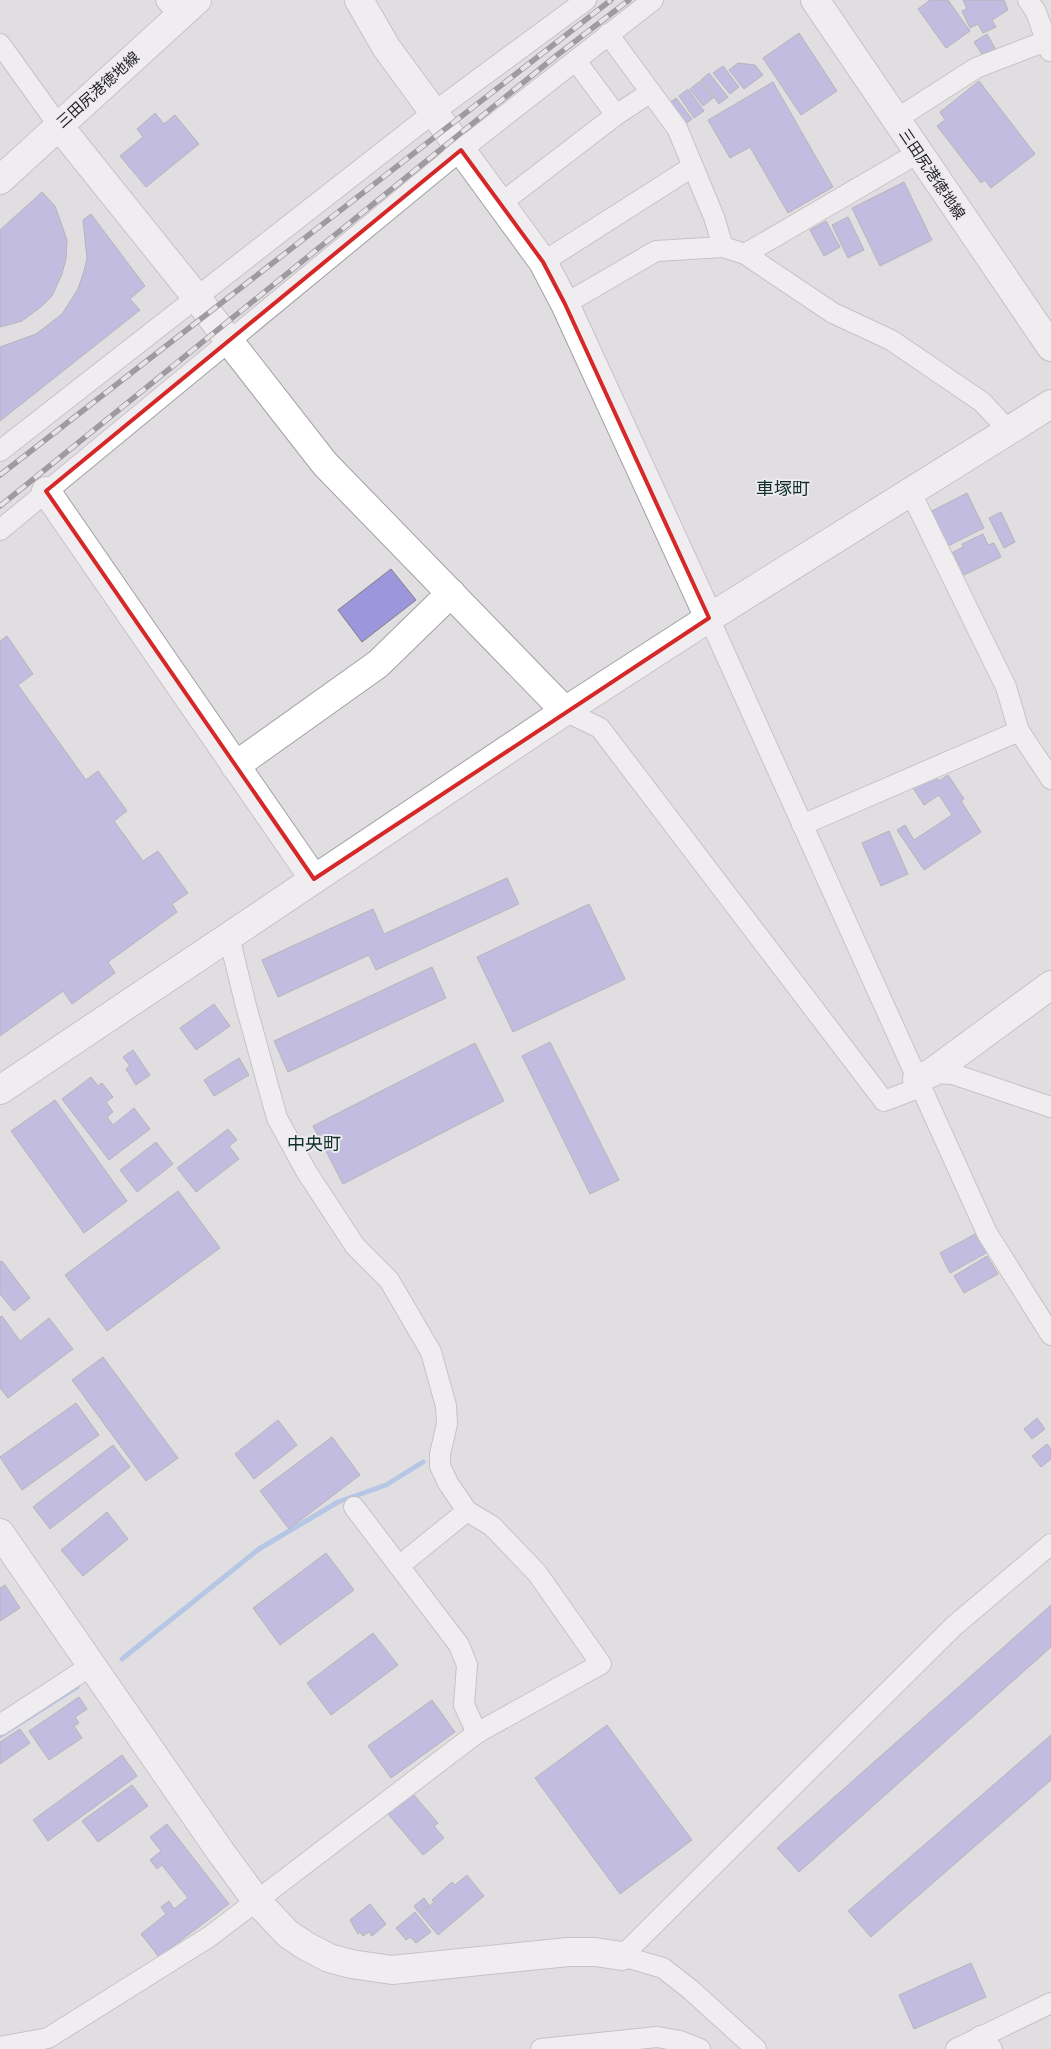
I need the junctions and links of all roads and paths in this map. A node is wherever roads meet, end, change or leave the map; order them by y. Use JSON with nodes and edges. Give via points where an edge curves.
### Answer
{"nodes":[{"id":1,"x":359,"y":0,"type":"edge"},
{"id":2,"x":586,"y":0,"type":"edge"},
{"id":3,"x":653,"y":0,"type":"edge"},
{"id":4,"x":815,"y":0,"type":"edge"},
{"id":5,"x":1028,"y":0,"type":"edge"},
{"id":6,"x":180,"y":5,"type":"edge"},
{"id":7,"x":608,"y":34,"type":"junction"},
{"id":8,"x":0,"y":44,"type":"edge"},
{"id":9,"x":1049,"y":44,"type":"edge"},
{"id":10,"x":576,"y":61,"type":"junction"},
{"id":11,"x":651,"y":92,"type":"junction"},
{"id":12,"x":434,"y":112,"type":"junction"},
{"id":13,"x":616,"y":115,"type":"junction"},
{"id":14,"x":895,"y":120,"type":"junction"},
{"id":15,"x":59,"y":126,"type":"junction"},
{"id":16,"x":461,"y":150,"type":"junction"},
{"id":17,"x":918,"y":153,"type":"junction"},
{"id":18,"x":692,"y":167,"type":"junction"},
{"id":19,"x":0,"y":180,"type":"edge"},
{"id":20,"x":500,"y":204,"type":"junction"},
{"id":21,"x":723,"y":247,"type":"junction"},
{"id":22,"x":745,"y":254,"type":"junction"},
{"id":23,"x":542,"y":262,"type":"junction"},
{"id":24,"x":197,"y":298,"type":"junction"},
{"id":25,"x":565,"y":304,"type":"junction"},
{"id":26,"x":228,"y":341,"type":"junction"},
{"id":27,"x":1051,"y":347,"type":"edge"},
{"id":28,"x":1051,"y":404,"type":"edge"},
{"id":29,"x":1008,"y":431,"type":"junction"},
{"id":30,"x":0,"y":452,"type":"edge"},
{"id":31,"x":46,"y":491,"type":"junction"},
{"id":32,"x":912,"y":493,"type":"junction"},
{"id":33,"x":0,"y":530,"type":"edge"},
{"id":34,"x":450,"y":593,"type":"junction"},
{"id":35,"x":709,"y":618,"type":"junction"},
{"id":36,"x":565,"y":712,"type":"junction"},
{"id":37,"x":1019,"y":731,"type":"junction"},
{"id":38,"x":235,"y":766,"type":"junction"},
{"id":39,"x":1051,"y":779,"type":"edge"},
{"id":40,"x":802,"y":825,"type":"junction"},
{"id":41,"x":314,"y":879,"type":"junction"},
{"id":42,"x":229,"y":937,"type":"junction"},
{"id":43,"x":1051,"y":985,"type":"edge"},
{"id":44,"x":923,"y":1080,"type":"junction"},
{"id":45,"x":0,"y":1090,"type":"edge"},
{"id":46,"x":1051,"y":1107,"type":"edge"},
{"id":47,"x":1051,"y":1335,"type":"edge"},
{"id":48,"x":354,"y":1506,"type":"dead end"},
{"id":49,"x":468,"y":1511,"type":"junction"},
{"id":50,"x":0,"y":1534,"type":"edge"},
{"id":51,"x":1051,"y":1544,"type":"edge"},
{"id":52,"x":399,"y":1566,"type":"junction"},
{"id":53,"x":92,"y":1665,"type":"junction"},
{"id":54,"x":0,"y":1725,"type":"edge"},
{"id":55,"x":477,"y":1733,"type":"junction"},
{"id":56,"x":256,"y":1900,"type":"junction"},
{"id":57,"x":622,"y":1956,"type":"junction"},
{"id":58,"x":1051,"y":2003,"type":"edge"},
{"id":59,"x":986,"y":2043,"type":"edge"},
{"id":60,"x":0,"y":2047,"type":"edge"},
{"id":61,"x":541,"y":2049,"type":"edge"},
{"id":62,"x":700,"y":2049,"type":"edge"},
{"id":63,"x":756,"y":2049,"type":"edge"},
{"id":64,"x":956,"y":2049,"type":"edge"}],
"edges":[{"from":1,"to":12,"type":"street","via":[[386,47]]},
{"from":2,"to":12,"type":"street"},
{"from":3,"to":7,"type":"street"},
{"from":4,"to":14,"type":"street","name":"三田尻港徳地線"},
{"from":5,"to":9,"type":"street"},
{"from":6,"to":15,"type":"street","name":"三田尻港徳地線"},
{"from":7,"to":10,"type":"street"},
{"from":7,"to":11,"type":"street"},
{"from":8,"to":15,"type":"street"},
{"from":9,"to":14,"type":"street","via":[[976,68]]},
{"from":10,"to":13,"type":"street"},
{"from":10,"to":16,"type":"street"},
{"from":11,"to":13,"type":"street"},
{"from":11,"to":18,"type":"street","via":[[677,128]]},
{"from":12,"to":16,"type":"street"},
{"from":12,"to":24,"type":"street"},
{"from":13,"to":20,"type":"street"},
{"from":14,"to":17,"type":"street","name":"三田尻港徳地線"},
{"from":15,"to":19,"type":"street","name":"三田尻港徳地線"},
{"from":15,"to":24,"type":"street"},
{"from":16,"to":20,"type":"street"},
{"from":16,"to":26,"type":"street"},
{"from":17,"to":22,"type":"street"},
{"from":17,"to":27,"type":"street","name":"三田尻港徳地線"},
{"from":18,"to":21,"type":"street"},
{"from":18,"to":23,"type":"street"},
{"from":20,"to":23,"type":"street"},
{"from":21,"to":22,"type":"street"},
{"from":21,"to":25,"type":"street","via":[[656,251]]},
{"from":22,"to":29,"type":"street","via":[[833,313],[891,340],[982,402]]},
{"from":23,"to":25,"type":"street"},
{"from":24,"to":26,"type":"street"},
{"from":24,"to":30,"type":"street"},
{"from":25,"to":35,"type":"street"},
{"from":26,"to":31,"type":"street"},
{"from":26,"to":34,"type":"street","via":[[325,464]]},
{"from":28,"to":29,"type":"street"},
{"from":29,"to":32,"type":"street"},
{"from":31,"to":33,"type":"street"},
{"from":31,"to":38,"type":"street"},
{"from":32,"to":35,"type":"street"},
{"from":32,"to":37,"type":"street","via":[[1006,687]]},
{"from":34,"to":36,"type":"street"},
{"from":34,"to":38,"type":"street","via":[[378,664]]},
{"from":35,"to":36,"type":"street"},
{"from":35,"to":40,"type":"street"},
{"from":36,"to":41,"type":"street"},
{"from":36,"to":44,"type":"street","via":[[600,728],[884,1101]]},
{"from":37,"to":39,"type":"street"},
{"from":37,"to":40,"type":"street"},
{"from":38,"to":41,"type":"street"},
{"from":40,"to":44,"type":"street"},
{"from":41,"to":42,"type":"street"},
{"from":42,"to":45,"type":"street"},
{"from":42,"to":49,"type":"street","via":[[277,1118],[306,1171],[355,1246],[389,1280],[431,1352],[446,1406],[447,1424],[440,1466]]},
{"from":43,"to":44,"type":"street"},
{"from":44,"to":46,"type":"street","via":[[953,1074]]},
{"from":44,"to":47,"type":"street","via":[[987,1233]]},
{"from":48,"to":52,"type":"street"},
{"from":49,"to":52,"type":"street"},
{"from":49,"to":55,"type":"street","via":[[492,1526],[537,1573],[601,1664]]},
{"from":50,"to":53,"type":"street"},
{"from":51,"to":57,"type":"street","via":[[954,1626]]},
{"from":52,"to":55,"type":"street","via":[[459,1645],[467,1664],[464,1705]]},
{"from":53,"to":54,"type":"street"},
{"from":53,"to":56,"type":"street"},
{"from":55,"to":56,"type":"street"},
{"from":56,"to":57,"type":"street","via":[[288,1934],[329,1958],[350,1964],[392,1970],[568,1952]]},
{"from":56,"to":60,"type":"street","via":[[209,1937],[48,2038]]},
{"from":57,"to":63,"type":"street","via":[[663,1968]]},
{"from":58,"to":59,"type":"street"},
{"from":59,"to":64,"type":"street"},
{"from":61,"to":62,"type":"street","via":[[657,2037]]}]}
